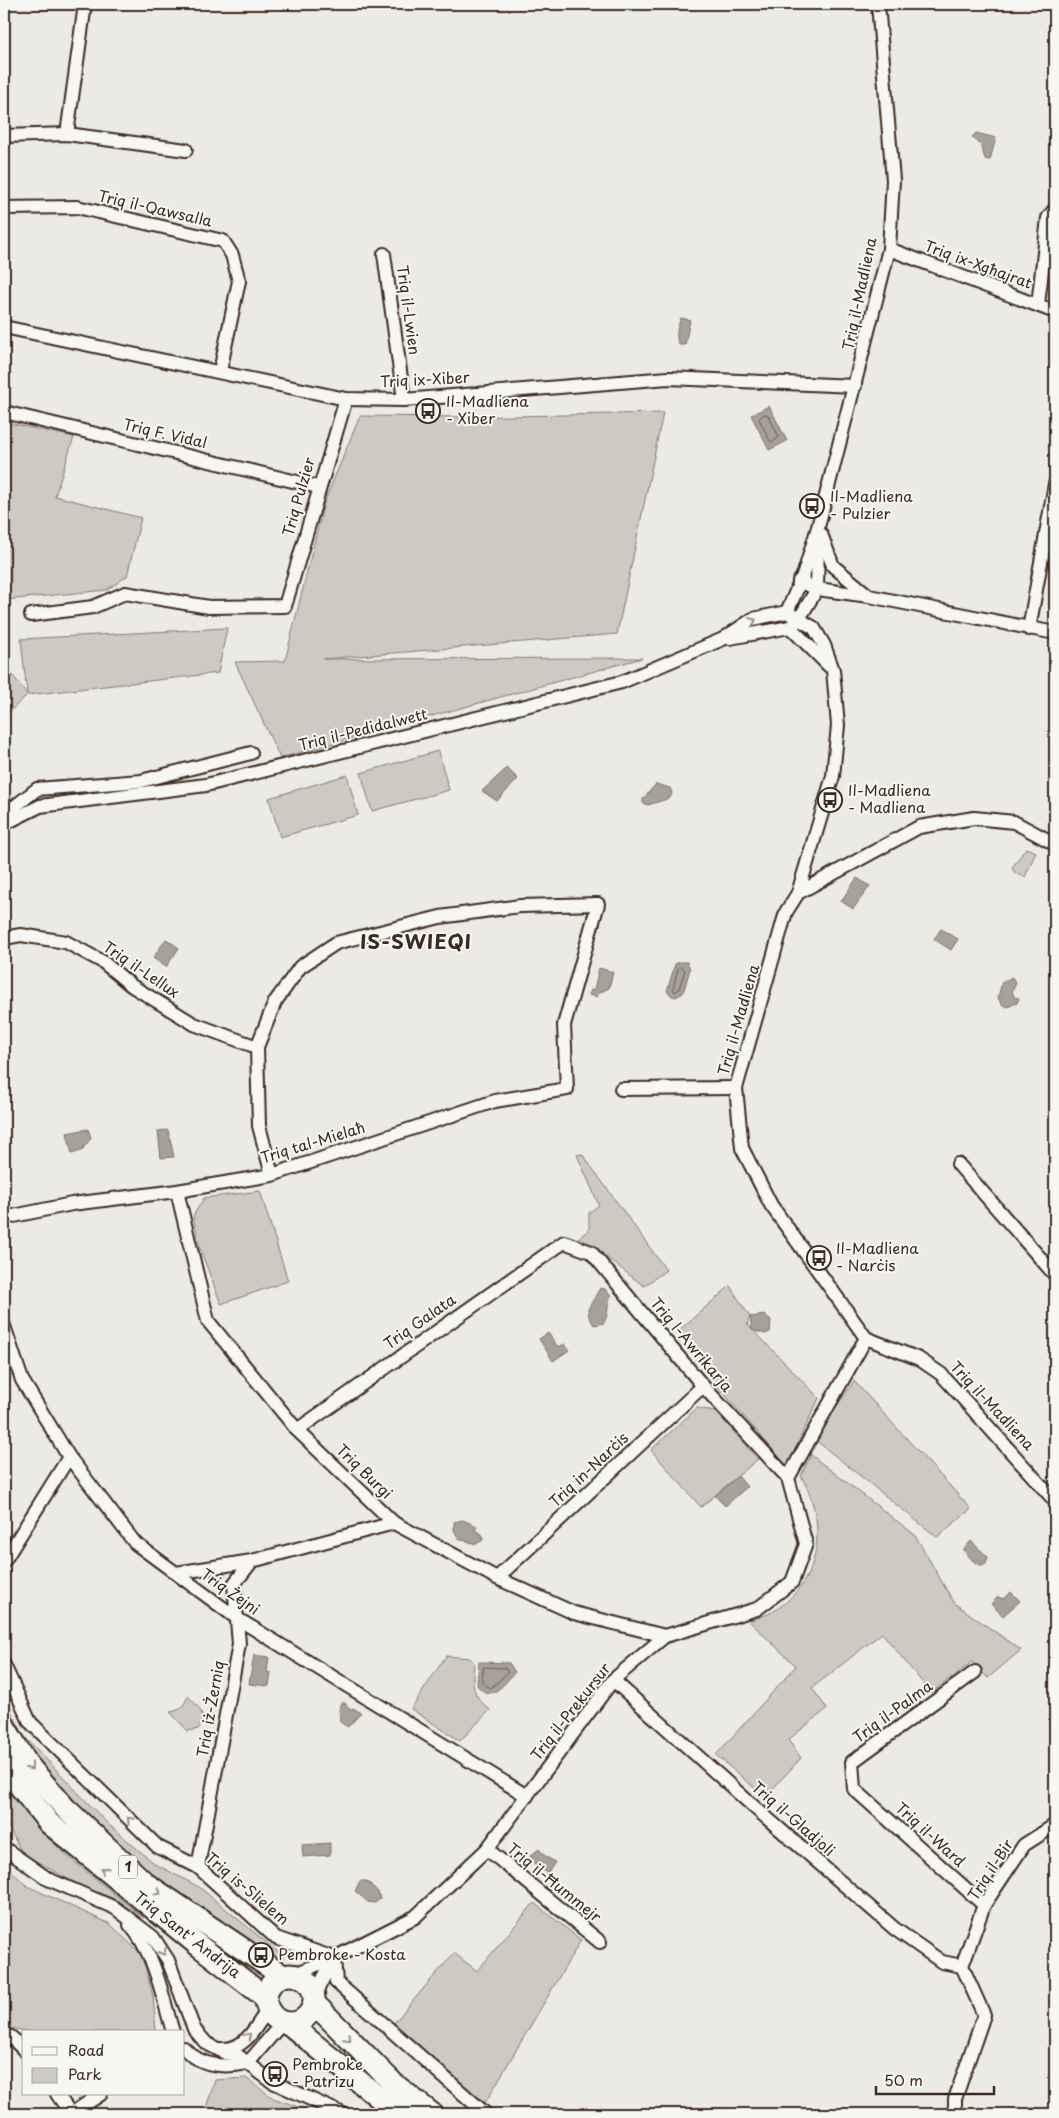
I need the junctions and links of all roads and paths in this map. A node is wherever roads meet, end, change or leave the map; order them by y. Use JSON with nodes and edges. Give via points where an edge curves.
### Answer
{"nodes":[{"id":1,"x":85,"y":4,"type":"edge"},
{"id":2,"x":878,"y":4,"type":"edge"},
{"id":3,"x":68,"y":134,"type":"junction"},
{"id":4,"x":4,"y":136,"type":"edge"},
{"id":5,"x":186,"y":150,"type":"dead end"},
{"id":6,"x":4,"y":208,"type":"edge"},
{"id":7,"x":1055,"y":209,"type":"edge"},
{"id":8,"x":888,"y":249,"type":"junction"},
{"id":9,"x":384,"y":254,"type":"dead end"},
{"id":10,"x":1038,"y":305,"type":"junction"},
{"id":11,"x":1055,"y":312,"type":"edge"},
{"id":12,"x":4,"y":327,"type":"edge"},
{"id":13,"x":220,"y":371,"type":"junction"},
{"id":14,"x":855,"y":386,"type":"junction"},
{"id":15,"x":346,"y":398,"type":"junction"},
{"id":16,"x":404,"y":400,"type":"junction"},
{"id":17,"x":4,"y":412,"type":"edge"},
{"id":18,"x":1055,"y":484,"type":"edge"},
{"id":19,"x":318,"y":487,"type":"junction"},
{"id":20,"x":818,"y":527,"type":"junction"},
{"id":21,"x":844,"y":576,"type":"junction"},
{"id":22,"x":801,"y":577,"type":"junction"},
{"id":23,"x":817,"y":582,"type":"junction"},
{"id":24,"x":869,"y":596,"type":"junction"},
{"id":25,"x":787,"y":612,"type":"junction"},
{"id":26,"x":31,"y":615,"type":"dead end"},
{"id":27,"x":795,"y":623,"type":"junction"},
{"id":28,"x":1029,"y":629,"type":"junction"},
{"id":29,"x":1055,"y":633,"type":"edge"},
{"id":30,"x":723,"y":639,"type":"junction"},
{"id":31,"x":251,"y":753,"type":"dead end"},
{"id":32,"x":4,"y":816,"type":"edge"},
{"id":33,"x":4,"y":824,"type":"edge"},
{"id":34,"x":1055,"y":844,"type":"edge"},
{"id":35,"x":798,"y":893,"type":"junction"},
{"id":36,"x":4,"y":938,"type":"edge"},
{"id":37,"x":257,"y":1047,"type":"junction"},
{"id":38,"x":736,"y":1088,"type":"junction"},
{"id":39,"x":621,"y":1089,"type":"dead end"},
{"id":40,"x":958,"y":1164,"type":"dead end"},
{"id":41,"x":272,"y":1175,"type":"junction"},
{"id":42,"x":177,"y":1191,"type":"junction"},
{"id":43,"x":4,"y":1218,"type":"edge"},
{"id":44,"x":564,"y":1242,"type":"joint"},
{"id":45,"x":1055,"y":1274,"type":"edge"},
{"id":46,"x":4,"y":1326,"type":"edge"},
{"id":47,"x":866,"y":1338,"type":"junction"},
{"id":48,"x":703,"y":1386,"type":"junction"},
{"id":49,"x":296,"y":1430,"type":"junction"},
{"id":50,"x":69,"y":1457,"type":"junction"},
{"id":51,"x":788,"y":1478,"type":"junction"},
{"id":52,"x":1055,"y":1501,"type":"edge"},
{"id":53,"x":394,"y":1523,"type":"junction"},
{"id":54,"x":4,"y":1561,"type":"edge"},
{"id":55,"x":252,"y":1561,"type":"junction"},
{"id":56,"x":176,"y":1573,"type":"junction"},
{"id":57,"x":497,"y":1578,"type":"junction"},
{"id":58,"x":238,"y":1619,"type":"junction"},
{"id":59,"x":665,"y":1636,"type":"junction"},
{"id":60,"x":4,"y":1665,"type":"edge"},
{"id":61,"x":975,"y":1672,"type":"dead end"},
{"id":62,"x":613,"y":1680,"type":"junction"},
{"id":63,"x":4,"y":1726,"type":"edge"},
{"id":64,"x":4,"y":1766,"type":"edge"},
{"id":65,"x":854,"y":1789,"type":"joint"},
{"id":66,"x":527,"y":1796,"type":"junction"},
{"id":67,"x":1055,"y":1824,"type":"edge"},
{"id":68,"x":4,"y":1848,"type":"edge"},
{"id":69,"x":486,"y":1849,"type":"junction"},
{"id":70,"x":198,"y":1867,"type":"junction"},
{"id":71,"x":984,"y":1905,"type":"junction"},
{"id":72,"x":115,"y":1908,"type":"junction"},
{"id":73,"x":600,"y":1942,"type":"dead end"},
{"id":74,"x":334,"y":1958,"type":"junction"},
{"id":75,"x":962,"y":1966,"type":"junction"},
{"id":76,"x":288,"y":1976,"type":"junction"},
{"id":77,"x":314,"y":2000,"type":"junction"},
{"id":78,"x":276,"y":2013,"type":"junction"},
{"id":79,"x":172,"y":2030,"type":"edge"},
{"id":80,"x":195,"y":2031,"type":"junction"},
{"id":81,"x":185,"y":2038,"type":"edge"},
{"id":82,"x":4,"y":2042,"type":"edge"},
{"id":83,"x":22,"y":2048,"type":"edge"},
{"id":84,"x":185,"y":2049,"type":"edge"},
{"id":85,"x":219,"y":2049,"type":"junction"},
{"id":86,"x":248,"y":2063,"type":"junction"},
{"id":87,"x":58,"y":2096,"type":"edge"},
{"id":88,"x":98,"y":2096,"type":"edge"},
{"id":89,"x":71,"y":2114,"type":"edge"},
{"id":90,"x":343,"y":2114,"type":"edge"},
{"id":91,"x":399,"y":2114,"type":"edge"},
{"id":92,"x":432,"y":2114,"type":"edge"},
{"id":93,"x":486,"y":2114,"type":"edge"},
{"id":94,"x":955,"y":2114,"type":"edge"}],
"edges":[{"from":1,"to":3,"type":"street"},
{"from":2,"to":8,"type":"street","name":"Triq il-Madliena","via":[[893,180]]},
{"from":3,"to":4,"type":"street"},
{"from":3,"to":5,"type":"street"},
{"from":6,"to":13,"type":"street","name":"Triq il-Qawsalla","via":[[77,207],[223,241],[232,255],[239,281]]},
{"from":7,"to":10,"type":"street","via":[[1048,218]]},
{"from":8,"to":10,"type":"street","name":"Triq ix-Xgħajrat"},
{"from":8,"to":14,"type":"street","name":"Triq il-Madliena"},
{"from":9,"to":16,"type":"street","name":"Triq il-Lwien"},
{"from":10,"to":11,"type":"street","name":"Triq ix-Xgħajrat"},
{"from":12,"to":13,"type":"street","name":"Triq ix-Xiber"},
{"from":13,"to":15,"type":"street","name":"Triq ix-Xiber"},
{"from":14,"to":16,"type":"street","name":"Triq ix-Xiber","via":[[668,378]]},
{"from":14,"to":20,"type":"street","name":"Triq il-Madliena"},
{"from":15,"to":16,"type":"street","name":"Triq ix-Xiber"},
{"from":15,"to":19,"type":"street","name":"Triq Pulzier"},
{"from":17,"to":19,"type":"street","name":"Triq F. Vidal"},
{"from":18,"to":28,"type":"street"},
{"from":19,"to":26,"type":"street","name":"Triq Pulzier","via":[[285,606],[209,607],[126,593],[93,607]]},
{"from":20,"to":21,"type":"street","via":[[833,566]]},
{"from":20,"to":22,"type":"street","name":"Triq il-Madliena"},
{"from":20,"to":23,"type":"street","name":"Triq il-Madliena"},
{"from":21,"to":23,"type":"street"},
{"from":21,"to":24,"type":"street"},
{"from":22,"to":23,"type":"street"},
{"from":22,"to":25,"type":"street","name":"Triq il-Madliena"},
{"from":23,"to":24,"type":"street"},
{"from":23,"to":27,"type":"street","name":"Triq il-Madliena"},
{"from":24,"to":28,"type":"street"},
{"from":25,"to":27,"type":"street","name":"Triq il-Madliena"},
{"from":30,"to":25,"type":"street","name":"Triq il-Pedidalwett","one_way":true,"via":[[754,619]]},
{"from":27,"to":30,"type":"street","name":"Triq il-Pedidalwett"},
{"from":27,"to":35,"type":"street","name":"Triq il-Madliena","via":[[833,670],[838,725],[833,776]]},
{"from":28,"to":29,"type":"street"},
{"from":30,"to":33,"type":"street","name":"Triq il-Pedidalwett","via":[[622,682],[206,785],[40,806]]},
{"from":31,"to":32,"type":"street","via":[[141,781],[37,789]]},
{"from":34,"to":35,"type":"street","via":[[1014,822],[974,818],[919,827]]},
{"from":35,"to":38,"type":"street","name":"Triq il-Madliena","via":[[786,912]]},
{"from":36,"to":37,"type":"street","name":"Triq il-Lellux","via":[[21,935],[66,942],[103,962],[132,986],[194,1024]]},
{"from":37,"to":41,"type":"street","via":[[259,1126]]},
{"from":37,"to":41,"type":"street","name":"Triq tal-Mielaħ","via":[[275,1002],[300,967],[336,943],[440,917],[520,906],[598,904],[564,1025],[567,1089],[494,1101]]},
{"from":38,"to":39,"type":"street"},
{"from":38,"to":47,"type":"street","name":"Triq il-Madliena","via":[[742,1148],[771,1205]]},
{"from":40,"to":45,"type":"street"},
{"from":41,"to":42,"type":"street","name":"Triq tal-Mielaħ"},
{"from":42,"to":43,"type":"street","name":"Triq tal-Mielaħ","via":[[72,1204]]},
{"from":42,"to":49,"type":"street","name":"Triq Burgi","via":[[208,1321]]},
{"from":44,"to":48,"type":"street","name":"Triq l-Awrikarja","via":[[591,1252]]},
{"from":44,"to":49,"type":"street","name":"Triq Galata"},
{"from":46,"to":50,"type":"street","name":"Triq Żejni","via":[[22,1380]]},
{"from":47,"to":51,"type":"street"},
{"from":47,"to":52,"type":"street","name":"Triq il-Madliena","via":[[919,1359],[941,1374]]},
{"from":48,"to":51,"type":"street","name":"Triq l-Awrikarja"},
{"from":48,"to":57,"type":"street","name":"Triq in-Narċis"},
{"from":49,"to":53,"type":"street","name":"Triq Burgi"},
{"from":50,"to":54,"type":"street"},
{"from":50,"to":56,"type":"street","name":"Triq Żejni","via":[[135,1544]]},
{"from":51,"to":59,"type":"street","name":"Triq il-Prekursur","via":[[806,1544],[792,1582],[757,1609]]},
{"from":53,"to":55,"type":"street"},
{"from":53,"to":57,"type":"street","name":"Triq Burgi"},
{"from":55,"to":56,"type":"street"},
{"from":55,"to":58,"type":"street","name":"Triq iż-Żerniq","via":[[234,1584]]},
{"from":56,"to":58,"type":"street","name":"Triq Żejni"},
{"from":57,"to":59,"type":"street","name":"Triq Burgi","via":[[574,1613]]},
{"from":58,"to":66,"type":"street","name":"Triq Żejni"},
{"from":58,"to":70,"type":"street","name":"Triq iż-Żerniq","via":[[239,1644]]},
{"from":59,"to":62,"type":"street","name":"Triq il-Prekursur"},
{"from":70,"to":60,"type":"street","name":"Triq is-Slielem","one_way":true,"via":[[158,1847],[30,1722]]},
{"from":61,"to":65,"type":"street","name":"Triq il-Palma","via":[[852,1762]]},
{"from":62,"to":66,"type":"street","name":"Triq il-Prekursur"},
{"from":62,"to":75,"type":"street","name":"Triq il-Gladjoli","via":[[895,1929],[942,1962]]},
{"from":63,"to":76,"type":"highway","name":"Triq Sant' Andrija","number":"1","one_way":true,"via":[[27,1764],[65,1808],[146,1884]]},
{"from":78,"to":64,"type":"highway","name":"Triq Sant' Andrija","number":"1","one_way":true,"via":[[49,1822]]},
{"from":65,"to":71,"type":"street","name":"Triq il-Ward"},
{"from":66,"to":69,"type":"street","name":"Triq il-Prekursur"},
{"from":67,"to":71,"type":"street","name":"Triq il-Bir","via":[[1024,1845]]},
{"from":68,"to":72,"type":"street","via":[[48,1880]]},
{"from":69,"to":73,"type":"street","name":"Triq il-Ħummejr"},
{"from":69,"to":74,"type":"street","name":"Triq il-Prekursur","via":[[414,1917]]},
{"from":70,"to":74,"type":"street","name":"Triq is-Slielem","via":[[276,1938]]},
{"from":71,"to":75,"type":"street","name":"Triq il-Bir"},
{"from":72,"to":79,"type":"street","via":[[138,1934],[150,1958]]},
{"from":72,"to":80,"type":"street","one_way":true,"via":[[143,1929],[161,1948]]},
{"from":74,"to":76,"type":"street","name":"Triq il-Prekursur"},
{"from":74,"to":77,"type":"street"},
{"from":74,"to":93,"type":"street","via":[[336,1982]]},
{"from":75,"to":94,"type":"street","via":[[984,2014],[955,2098]]},
{"from":76,"to":77,"type":"highway","name":"Triq Sant' Andrija","number":"1","via":[[309,1984]]},
{"from":76,"to":78,"type":"highway","via":[[272,1984]]},
{"from":77,"to":78,"type":"highway","via":[[305,2018]]},
{"from":77,"to":92,"type":"highway","name":"Triq Sant' Andrija","number":"1","one_way":true,"via":[[394,2084]]},
{"from":85,"to":78,"type":"street","one_way":true,"via":[[231,2048],[246,2040]]},
{"from":78,"to":86,"type":"street"},
{"from":78,"to":91,"type":"highway","name":"Triq Sant' Andrija","number":"1"},
{"from":80,"to":81,"type":"street"},
{"from":80,"to":85,"type":"street","via":[[206,2044]]},
{"from":82,"to":83,"type":"street","via":[[11,2037]]},
{"from":84,"to":86,"type":"street","via":[[206,2064],[232,2067]]},
{"from":85,"to":86,"type":"street","via":[[236,2054]]},
{"from":86,"to":90,"type":"street","via":[[271,2081]]},
{"from":87,"to":89,"type":"street"},
{"from":88,"to":89,"type":"street"}]}
